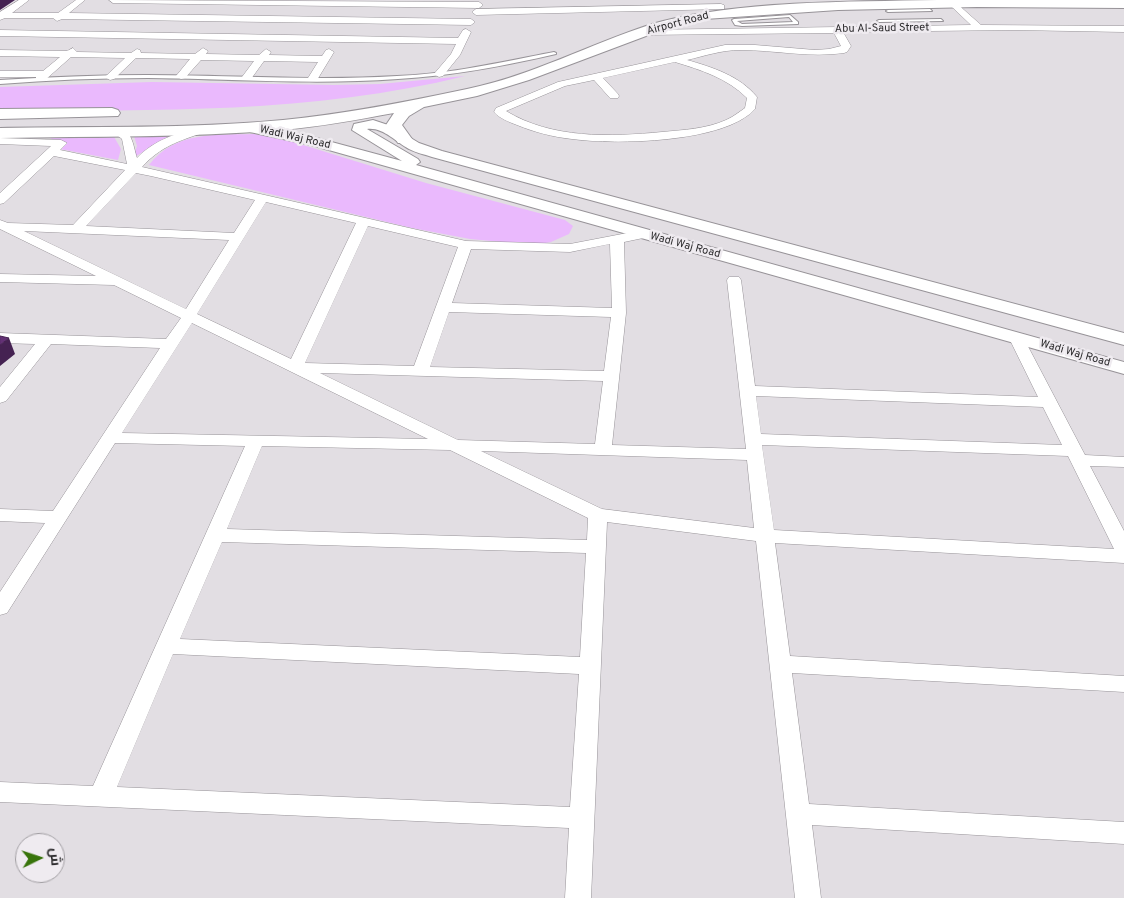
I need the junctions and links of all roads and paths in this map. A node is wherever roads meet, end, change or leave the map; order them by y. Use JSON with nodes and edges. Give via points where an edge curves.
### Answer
{"nodes":[{"id":1,"x":25,"y":0,"type":"edge"},
{"id":2,"x":80,"y":0,"type":"edge"},
{"id":3,"x":114,"y":0,"type":"edge"},
{"id":4,"x":135,"y":0,"type":"edge"},
{"id":5,"x":657,"y":0,"type":"edge"},
{"id":6,"x":833,"y":0,"type":"edge"},
{"id":7,"x":1033,"y":0,"type":"edge"},
{"id":8,"x":1111,"y":0,"type":"edge"},
{"id":9,"x":191,"y":1,"type":"edge"},
{"id":10,"x":247,"y":1,"type":"edge"},
{"id":11,"x":304,"y":1,"type":"edge"},
{"id":12,"x":359,"y":2,"type":"edge"},
{"id":13,"x":416,"y":2,"type":"edge"},
{"id":14,"x":1124,"y":2,"type":"edge"},
{"id":15,"x":977,"y":3,"type":"junction"},
{"id":16,"x":724,"y":4,"type":"edge"},
{"id":17,"x":954,"y":4,"type":"junction"},
{"id":18,"x":478,"y":6,"type":"edge"},
{"id":19,"x":927,"y":7,"type":"junction"},
{"id":20,"x":885,"y":8,"type":"junction"},
{"id":21,"x":1,"y":16,"type":"edge"},
{"id":22,"x":59,"y":16,"type":"junction"},
{"id":23,"x":114,"y":17,"type":"junction"},
{"id":24,"x":768,"y":17,"type":"junction"},
{"id":25,"x":173,"y":18,"type":"junction"},
{"id":26,"x":232,"y":19,"type":"junction"},
{"id":27,"x":291,"y":19,"type":"junction"},
{"id":28,"x":348,"y":20,"type":"junction"},
{"id":29,"x":941,"y":20,"type":"junction"},
{"id":30,"x":407,"y":21,"type":"junction"},
{"id":31,"x":879,"y":21,"type":"dead end"},
{"id":32,"x":898,"y":21,"type":"junction"},
{"id":33,"x":471,"y":22,"type":"junction"},
{"id":34,"x":773,"y":28,"type":"junction"},
{"id":35,"x":950,"y":28,"type":"junction"},
{"id":36,"x":979,"y":28,"type":"junction"},
{"id":37,"x":1124,"y":29,"type":"edge"},
{"id":38,"x":837,"y":30,"type":"junction"},
{"id":39,"x":0,"y":33,"type":"edge"},
{"id":40,"x":641,"y":33,"type":"junction"},
{"id":41,"x":36,"y":34,"type":"junction"},
{"id":42,"x":92,"y":35,"type":"junction"},
{"id":43,"x":154,"y":36,"type":"junction"},
{"id":44,"x":216,"y":37,"type":"junction"},
{"id":45,"x":277,"y":38,"type":"junction"},
{"id":46,"x":337,"y":39,"type":"junction"},
{"id":47,"x":399,"y":40,"type":"junction"},
{"id":48,"x":462,"y":41,"type":"junction"},
{"id":49,"x":725,"y":48,"type":"junction"},
{"id":50,"x":395,"y":49,"type":"dead end"},
{"id":51,"x":554,"y":52,"type":"junction"},
{"id":52,"x":5,"y":53,"type":"edge"},
{"id":53,"x":69,"y":54,"type":"junction"},
{"id":54,"x":133,"y":56,"type":"junction"},
{"id":55,"x":198,"y":57,"type":"junction"},
{"id":56,"x":262,"y":58,"type":"junction"},
{"id":57,"x":325,"y":59,"type":"junction"},
{"id":58,"x":675,"y":59,"type":"junction"},
{"id":59,"x":0,"y":60,"type":"edge"},
{"id":60,"x":706,"y":69,"type":"junction"},
{"id":61,"x":0,"y":74,"type":"edge"},
{"id":62,"x":439,"y":74,"type":"junction"},
{"id":63,"x":181,"y":76,"type":"junction"},
{"id":64,"x":43,"y":77,"type":"junction"},
{"id":65,"x":110,"y":77,"type":"junction"},
{"id":66,"x":247,"y":77,"type":"junction"},
{"id":67,"x":596,"y":77,"type":"junction"},
{"id":68,"x":313,"y":78,"type":"junction"},
{"id":69,"x":0,"y":82,"type":"edge"},
{"id":70,"x":614,"y":96,"type":"dead end"},
{"id":71,"x":341,"y":102,"type":"dead end"},
{"id":72,"x":420,"y":104,"type":"junction"},
{"id":73,"x":128,"y":113,"type":"dead end"},
{"id":74,"x":0,"y":114,"type":"edge"},
{"id":75,"x":245,"y":127,"type":"junction"},
{"id":76,"x":201,"y":130,"type":"junction"},
{"id":77,"x":118,"y":131,"type":"junction"},
{"id":78,"x":0,"y":133,"type":"edge"},
{"id":79,"x":404,"y":139,"type":"junction"},
{"id":80,"x":0,"y":141,"type":"edge"},
{"id":81,"x":52,"y":152,"type":"junction"},
{"id":82,"x":134,"y":168,"type":"junction"},
{"id":83,"x":438,"y":177,"type":"junction"},
{"id":84,"x":262,"y":198,"type":"junction"},
{"id":85,"x":0,"y":200,"type":"edge"},
{"id":86,"x":363,"y":223,"type":"junction"},
{"id":87,"x":2,"y":224,"type":"edge"},
{"id":88,"x":77,"y":228,"type":"junction"},
{"id":89,"x":642,"y":234,"type":"junction"},
{"id":90,"x":239,"y":237,"type":"junction"},
{"id":91,"x":617,"y":239,"type":"junction"},
{"id":92,"x":466,"y":245,"type":"junction"},
{"id":93,"x":0,"y":278,"type":"edge"},
{"id":94,"x":734,"y":280,"type":"dead end"},
{"id":95,"x":117,"y":281,"type":"junction"},
{"id":96,"x":443,"y":307,"type":"junction"},
{"id":97,"x":619,"y":313,"type":"junction"},
{"id":98,"x":189,"y":316,"type":"junction"},
{"id":99,"x":0,"y":338,"type":"edge"},
{"id":100,"x":1017,"y":338,"type":"junction"},
{"id":101,"x":1124,"y":339,"type":"edge"},
{"id":102,"x":46,"y":340,"type":"junction"},
{"id":103,"x":171,"y":344,"type":"junction"},
{"id":104,"x":295,"y":368,"type":"junction"},
{"id":105,"x":1124,"y":368,"type":"edge"},
{"id":106,"x":420,"y":371,"type":"junction"},
{"id":107,"x":612,"y":376,"type":"junction"},
{"id":108,"x":747,"y":391,"type":"junction"},
{"id":109,"x":0,"y":398,"type":"edge"},
{"id":110,"x":1049,"y":402,"type":"junction"},
{"id":111,"x":109,"y":438,"type":"junction"},
{"id":112,"x":256,"y":441,"type":"junction"},
{"id":113,"x":455,"y":445,"type":"junction"},
{"id":114,"x":754,"y":447,"type":"junction"},
{"id":115,"x":603,"y":450,"type":"junction"},
{"id":116,"x":1076,"y":456,"type":"junction"},
{"id":117,"x":1124,"y":462,"type":"edge"},
{"id":118,"x":598,"y":514,"type":"junction"},
{"id":119,"x":0,"y":515,"type":"edge"},
{"id":120,"x":57,"y":517,"type":"junction"},
{"id":121,"x":215,"y":535,"type":"junction"},
{"id":122,"x":764,"y":536,"type":"junction"},
{"id":123,"x":596,"y":547,"type":"junction"},
{"id":124,"x":1124,"y":550,"type":"edge"},
{"id":125,"x":1124,"y":556,"type":"edge"},
{"id":126,"x":0,"y":608,"type":"edge"},
{"id":127,"x":166,"y":646,"type":"junction"},
{"id":128,"x":780,"y":664,"type":"junction"},
{"id":129,"x":590,"y":666,"type":"junction"},
{"id":130,"x":1124,"y":684,"type":"edge"},
{"id":131,"x":0,"y":792,"type":"edge"},
{"id":132,"x":100,"y":797,"type":"junction"},
{"id":133,"x":798,"y":814,"type":"junction"},
{"id":134,"x":583,"y":818,"type":"junction"},
{"id":135,"x":1124,"y":833,"type":"edge"},
{"id":136,"x":578,"y":898,"type":"edge"},
{"id":137,"x":808,"y":898,"type":"edge"}],
"edges":[{"from":1,"to":21,"type":"street"},
{"from":2,"to":22,"type":"street"},
{"from":3,"to":4,"type":"street"},
{"from":4,"to":9,"type":"street"},
{"from":4,"to":23,"type":"street"},
{"from":5,"to":16,"type":"street"},
{"from":6,"to":16,"type":"main road","name":"Airport Road"},
{"from":7,"to":15,"type":"main road","name":"Airport Road"},
{"from":8,"to":14,"type":"main road","name":"Airport Road"},
{"from":9,"to":10,"type":"street"},
{"from":9,"to":25,"type":"street"},
{"from":10,"to":11,"type":"street"},
{"from":10,"to":26,"type":"street"},
{"from":11,"to":12,"type":"street"},
{"from":11,"to":27,"type":"street"},
{"from":12,"to":13,"type":"street"},
{"from":12,"to":28,"type":"street"},
{"from":13,"to":18,"type":"street"},
{"from":13,"to":30,"type":"street"},
{"from":14,"to":15,"type":"main road","name":"Airport Road"},
{"from":15,"to":17,"type":"main road","name":"Airport Road"},
{"from":16,"to":18,"type":"street"},
{"from":16,"to":51,"type":"main road","name":"Airport Road","via":[[655,18]]},
{"from":17,"to":19,"type":"main road","name":"Airport Road"},
{"from":17,"to":36,"type":"street"},
{"from":18,"to":33,"type":"street"},
{"from":19,"to":20,"type":"main road","name":"Airport Road"},
{"from":19,"to":29,"type":"lane"},
{"from":20,"to":32,"type":"lane"},
{"from":20,"to":40,"type":"main road","name":"Airport Road","via":[[772,9],[704,15]]},
{"from":21,"to":22,"type":"street"},
{"from":22,"to":23,"type":"street"},
{"from":22,"to":41,"type":"street"},
{"from":23,"to":25,"type":"street"},
{"from":23,"to":42,"type":"street"},
{"from":24,"to":34,"type":"lane"},
{"from":24,"to":34,"type":"lane","via":[[790,16],[796,23]]},
{"from":24,"to":34,"type":"lane","via":[[734,20],[740,25]]},
{"from":25,"to":26,"type":"street"},
{"from":25,"to":43,"type":"street"},
{"from":26,"to":27,"type":"street"},
{"from":26,"to":44,"type":"street"},
{"from":27,"to":28,"type":"street"},
{"from":27,"to":45,"type":"street"},
{"from":28,"to":30,"type":"street"},
{"from":28,"to":46,"type":"street"},
{"from":29,"to":32,"type":"lane"},
{"from":29,"to":35,"type":"lane"},
{"from":30,"to":33,"type":"street"},
{"from":30,"to":47,"type":"street"},
{"from":31,"to":32,"type":"lane"},
{"from":33,"to":48,"type":"street"},
{"from":34,"to":38,"type":"street","name":"Abu Al-Saud Street"},
{"from":34,"to":40,"type":"street","name":"Abu Al-Saud Street"},
{"from":35,"to":36,"type":"street","name":"Abu Al-Saud Street"},
{"from":35,"to":38,"type":"street","name":"Abu Al-Saud Street"},
{"from":36,"to":37,"type":"street","name":"Abu Al-Saud Street"},
{"from":38,"to":49,"type":"street","via":[[846,46],[844,50],[799,52]]},
{"from":39,"to":41,"type":"street"},
{"from":40,"to":72,"type":"main road","name":"Airport Road","via":[[524,78]]},
{"from":41,"to":42,"type":"street"},
{"from":41,"to":52,"type":"street"},
{"from":42,"to":43,"type":"street"},
{"from":42,"to":53,"type":"street"},
{"from":43,"to":44,"type":"street"},
{"from":43,"to":54,"type":"street"},
{"from":44,"to":45,"type":"street"},
{"from":44,"to":55,"type":"street"},
{"from":45,"to":46,"type":"street"},
{"from":45,"to":56,"type":"street"},
{"from":46,"to":47,"type":"street"},
{"from":46,"to":57,"type":"street"},
{"from":47,"to":48,"type":"street"},
{"from":47,"to":50,"type":"street"},
{"from":48,"to":62,"type":"street"},
{"from":49,"to":58,"type":"street"},
{"from":49,"to":60,"type":"street"},
{"from":51,"to":62,"type":"lane"},
{"from":51,"to":71,"type":"main road","name":"Airport Road","via":[[509,70],[452,86]]},
{"from":52,"to":53,"type":"street"},
{"from":52,"to":59,"type":"street"},
{"from":53,"to":54,"type":"street"},
{"from":53,"to":64,"type":"street"},
{"from":54,"to":55,"type":"street"},
{"from":54,"to":65,"type":"street"},
{"from":55,"to":56,"type":"street"},
{"from":55,"to":63,"type":"street"},
{"from":56,"to":57,"type":"street"},
{"from":56,"to":66,"type":"street"},
{"from":57,"to":68,"type":"street"},
{"from":58,"to":60,"type":"street"},
{"from":58,"to":67,"type":"street"},
{"from":60,"to":67,"type":"street","via":[[726,77],[752,97],[750,108],[728,123],[699,131],[662,136],[573,136],[544,130],[499,112],[562,84]]},
{"from":61,"to":64,"type":"street"},
{"from":62,"to":68,"type":"lane","via":[[397,78]]},
{"from":63,"to":65,"type":"lane"},
{"from":63,"to":66,"type":"lane"},
{"from":64,"to":65,"type":"lane"},
{"from":64,"to":69,"type":"lane"},
{"from":66,"to":68,"type":"lane"},
{"from":67,"to":70,"type":"street"},
{"from":72,"to":75,"type":"main road","name":"Wadi Waj Road","via":[[337,118]]},
{"from":72,"to":79,"type":"main road","via":[[396,119],[394,125]]},
{"from":73,"to":74,"type":"main road"},
{"from":75,"to":76,"type":"main road","name":"Wadi Waj Road"},
{"from":75,"to":83,"type":"street","name":"Wadi Waj Road","via":[[313,141]]},
{"from":76,"to":77,"type":"main road","name":"Wadi Waj Road"},
{"from":76,"to":82,"type":"street","via":[[165,142],[150,151]]},
{"from":77,"to":78,"type":"main road","name":"Wadi Waj Road"},
{"from":77,"to":82,"type":"street","via":[[127,138]]},
{"from":79,"to":83,"type":"street","name":"Wadi Waj Road","via":[[377,124],[364,124],[358,128]]},
{"from":79,"to":101,"type":"street","name":"Wadi Waj Road","via":[[413,146],[465,162]]},
{"from":80,"to":81,"type":"street","via":[[61,144]]},
{"from":81,"to":82,"type":"street"},
{"from":81,"to":85,"type":"street"},
{"from":82,"to":84,"type":"street"},
{"from":82,"to":88,"type":"street"},
{"from":83,"to":89,"type":"street","name":"Wadi Waj Road"},
{"from":84,"to":86,"type":"street"},
{"from":84,"to":90,"type":"street"},
{"from":86,"to":92,"type":"street"},
{"from":86,"to":104,"type":"street"},
{"from":87,"to":88,"type":"street"},
{"from":87,"to":95,"type":"street"},
{"from":88,"to":90,"type":"street"},
{"from":89,"to":91,"type":"street"},
{"from":89,"to":100,"type":"street","name":"Wadi Waj Road"},
{"from":90,"to":98,"type":"street"},
{"from":91,"to":92,"type":"street","via":[[570,248]]},
{"from":91,"to":97,"type":"street"},
{"from":92,"to":96,"type":"street"},
{"from":93,"to":95,"type":"street"},
{"from":94,"to":108,"type":"street"},
{"from":95,"to":98,"type":"street"},
{"from":96,"to":97,"type":"street"},
{"from":96,"to":106,"type":"street"},
{"from":97,"to":107,"type":"street"},
{"from":98,"to":103,"type":"street"},
{"from":98,"to":104,"type":"street"},
{"from":99,"to":102,"type":"street"},
{"from":100,"to":105,"type":"street","name":"Wadi Waj Road"},
{"from":100,"to":110,"type":"street"},
{"from":102,"to":103,"type":"street"},
{"from":102,"to":109,"type":"street"},
{"from":103,"to":111,"type":"street"},
{"from":104,"to":106,"type":"street"},
{"from":104,"to":113,"type":"street"},
{"from":106,"to":107,"type":"street"},
{"from":107,"to":115,"type":"street"},
{"from":108,"to":110,"type":"street"},
{"from":108,"to":114,"type":"street"},
{"from":110,"to":116,"type":"street"},
{"from":111,"to":112,"type":"street"},
{"from":111,"to":120,"type":"street"},
{"from":112,"to":113,"type":"street"},
{"from":112,"to":121,"type":"street"},
{"from":113,"to":115,"type":"street"},
{"from":113,"to":118,"type":"street"},
{"from":114,"to":115,"type":"street"},
{"from":114,"to":116,"type":"street"},
{"from":114,"to":122,"type":"street"},
{"from":116,"to":117,"type":"street"},
{"from":116,"to":124,"type":"street"},
{"from":118,"to":122,"type":"street"},
{"from":118,"to":123,"type":"street"},
{"from":119,"to":120,"type":"street"},
{"from":120,"to":126,"type":"street"},
{"from":121,"to":123,"type":"street"},
{"from":121,"to":127,"type":"street"},
{"from":122,"to":125,"type":"street"},
{"from":122,"to":128,"type":"street"},
{"from":123,"to":129,"type":"street"},
{"from":127,"to":129,"type":"street"},
{"from":127,"to":132,"type":"street"},
{"from":128,"to":130,"type":"street"},
{"from":128,"to":133,"type":"street"},
{"from":129,"to":134,"type":"street"},
{"from":131,"to":132,"type":"street"},
{"from":132,"to":134,"type":"street"},
{"from":133,"to":135,"type":"street"},
{"from":133,"to":137,"type":"street"},
{"from":134,"to":136,"type":"street"}]}
